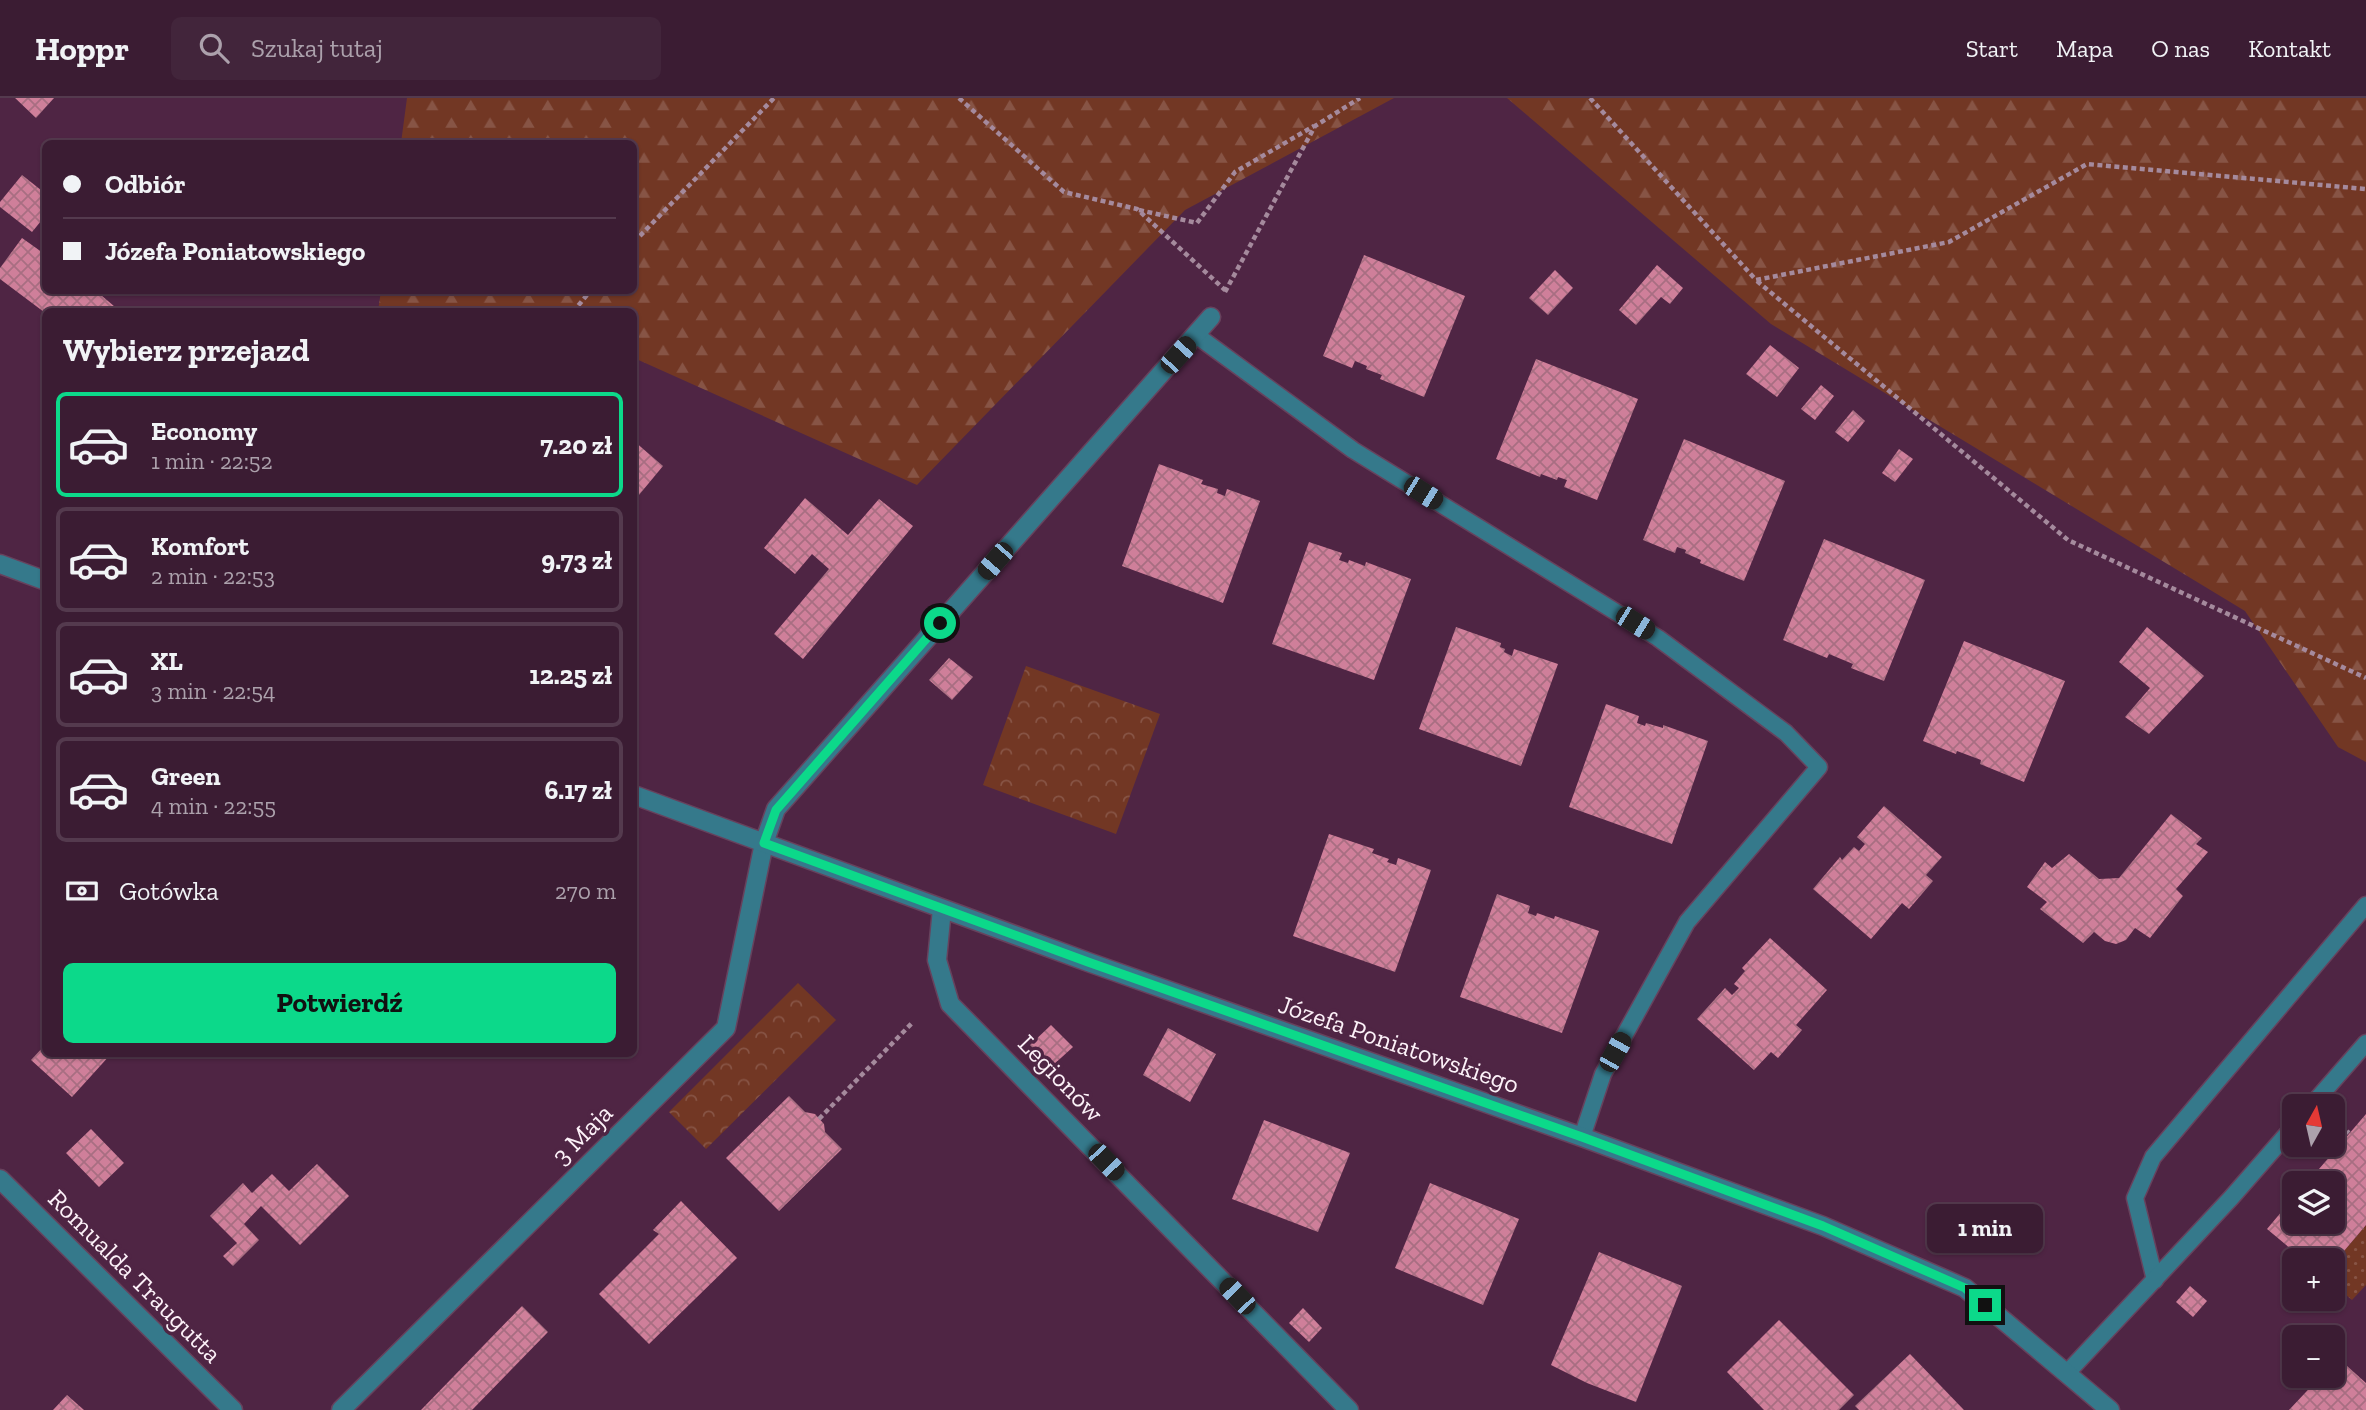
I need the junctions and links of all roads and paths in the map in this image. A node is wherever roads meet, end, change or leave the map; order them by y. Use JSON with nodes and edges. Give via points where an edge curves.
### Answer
{"nodes":[{"id":1,"x":774,"y":98,"type":"edge"},
{"id":2,"x":959,"y":98,"type":"edge"},
{"id":3,"x":1360,"y":98,"type":"edge"},
{"id":4,"x":1590,"y":98,"type":"edge"},
{"id":5,"x":1315,"y":126,"type":"junction"},
{"id":6,"x":2366,"y":189,"type":"edge"},
{"id":7,"x":1137,"y":209,"type":"junction"},
{"id":8,"x":637,"y":239,"type":"edge"},
{"id":9,"x":1756,"y":280,"type":"junction"},
{"id":10,"x":1226,"y":291,"type":"junction"},
{"id":11,"x":588,"y":294,"type":"edge"},
{"id":12,"x":576,"y":308,"type":"edge"},
{"id":13,"x":1212,"y":317,"type":"joint"},
{"id":14,"x":1196,"y":335,"type":"junction"},
{"id":15,"x":0,"y":564,"type":"edge"},
{"id":16,"x":42,"y":579,"type":"edge"},
{"id":17,"x":2366,"y":678,"type":"edge"},
{"id":18,"x":637,"y":797,"type":"edge"},
{"id":19,"x":764,"y":843,"type":"junction"},
{"id":20,"x":2366,"y":905,"type":"edge"},
{"id":21,"x":942,"y":909,"type":"junction"},
{"id":22,"x":913,"y":1022,"type":"dead end"},
{"id":23,"x":2366,"y":1043,"type":"edge"},
{"id":24,"x":2321,"y":1094,"type":"edge"},
{"id":25,"x":819,"y":1119,"type":"dead end"},
{"id":26,"x":2345,"y":1130,"type":"edge"},
{"id":27,"x":2349,"y":1133,"type":"dead end"},
{"id":28,"x":1582,"y":1137,"type":"junction"},
{"id":29,"x":2282,"y":1139,"type":"edge"},
{"id":30,"x":0,"y":1179,"type":"edge"},
{"id":31,"x":2155,"y":1280,"type":"junction"},
{"id":32,"x":2067,"y":1373,"type":"junction"},
{"id":33,"x":233,"y":1410,"type":"edge"},
{"id":34,"x":341,"y":1410,"type":"edge"},
{"id":35,"x":1349,"y":1410,"type":"edge"},
{"id":36,"x":2110,"y":1410,"type":"edge"}],
"edges":[{"from":1,"to":8,"type":"path"},
{"from":2,"to":7,"type":"path","via":[[1064,192]]},
{"from":3,"to":5,"type":"path"},
{"from":4,"to":9,"type":"path"},
{"from":5,"to":7,"type":"path","via":[[1235,173],[1197,223]]},
{"from":5,"to":10,"type":"path"},
{"from":6,"to":9,"type":"path","via":[[2087,164],[1949,242]]},
{"from":7,"to":10,"type":"path"},
{"from":9,"to":17,"type":"path","via":[[2068,540]]},
{"from":10,"to":13,"type":"path"},
{"from":11,"to":12,"type":"path"},
{"from":13,"to":14,"type":"street","name":"3 Maja"},
{"from":14,"to":19,"type":"street","name":"3 Maja","via":[[776,810]]},
{"from":14,"to":28,"type":"lane","via":[[1353,450],[1658,638],[1786,733],[1819,767],[1686,922],[1603,1074]]},
{"from":15,"to":16,"type":"street"},
{"from":18,"to":19,"type":"street","name":"Józefa Poniatowskiego"},
{"from":19,"to":21,"type":"street","name":"Józefa Poniatowskiego"},
{"from":19,"to":34,"type":"street","name":"3 Maja","via":[[726,1028]]},
{"from":20,"to":31,"type":"lane","via":[[2152,1157],[2135,1198]]},
{"from":21,"to":28,"type":"street","name":"Józefa Poniatowskiego"},
{"from":21,"to":35,"type":"street","name":"Legionów","via":[[937,960],[950,1004]]},
{"from":22,"to":25,"type":"path"},
{"from":23,"to":24,"type":"lane"},
{"from":26,"to":27,"type":"path"},
{"from":28,"to":32,"type":"street","name":"Józefa Poniatowskiego","via":[[1823,1226],[1965,1288]]},
{"from":29,"to":31,"type":"lane"},
{"from":30,"to":33,"type":"street","name":"Romualda Traugutta"},
{"from":31,"to":32,"type":"lane"},
{"from":32,"to":36,"type":"street","name":"Józefa Poniatowskiego"}]}
